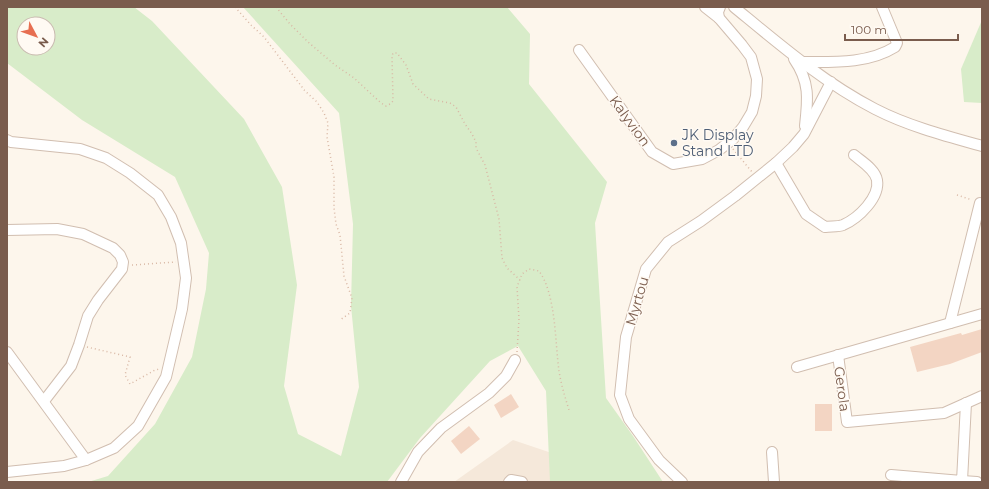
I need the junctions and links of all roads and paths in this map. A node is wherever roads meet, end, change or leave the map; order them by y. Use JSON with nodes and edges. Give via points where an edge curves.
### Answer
{"nodes":[{"id":1,"x":235,"y":7,"type":"edge"},
{"id":2,"x":276,"y":7,"type":"edge"},
{"id":3,"x":706,"y":7,"type":"edge"},
{"id":4,"x":720,"y":7,"type":"edge"},
{"id":5,"x":734,"y":7,"type":"edge"},
{"id":6,"x":882,"y":7,"type":"edge"},
{"id":7,"x":719,"y":18,"type":"junction"},
{"id":8,"x":579,"y":50,"type":"dead end"},
{"id":9,"x":789,"y":52,"type":"junction"},
{"id":10,"x":802,"y":62,"type":"junction"},
{"id":11,"x":831,"y":82,"type":"junction"},
{"id":12,"x":804,"y":134,"type":"junction"},
{"id":13,"x":7,"y":140,"type":"edge"},
{"id":14,"x":728,"y":143,"type":"junction"},
{"id":15,"x":982,"y":146,"type":"edge"},
{"id":16,"x":854,"y":155,"type":"dead end"},
{"id":17,"x":776,"y":163,"type":"junction"},
{"id":18,"x":751,"y":171,"type":"dead end"},
{"id":19,"x":957,"y":195,"type":"dead end"},
{"id":20,"x":980,"y":202,"type":"joint"},
{"id":21,"x":7,"y":230,"type":"edge"},
{"id":22,"x":184,"y":262,"type":"junction"},
{"id":23,"x":122,"y":265,"type":"junction"},
{"id":24,"x":520,"y":280,"type":"junction"},
{"id":25,"x":982,"y":314,"type":"edge"},
{"id":26,"x":340,"y":320,"type":"dead end"},
{"id":27,"x":950,"y":323,"type":"junction"},
{"id":28,"x":79,"y":345,"type":"junction"},
{"id":29,"x":7,"y":352,"type":"edge"},
{"id":30,"x":838,"y":355,"type":"junction"},
{"id":31,"x":515,"y":360,"type":"joint"},
{"id":32,"x":169,"y":367,"type":"junction"},
{"id":33,"x":797,"y":367,"type":"dead end"},
{"id":34,"x":982,"y":396,"type":"edge"},
{"id":35,"x":44,"y":401,"type":"junction"},
{"id":36,"x":966,"y":403,"type":"junction"},
{"id":37,"x":569,"y":410,"type":"dead end"},
{"id":38,"x":772,"y":452,"type":"dead end"},
{"id":39,"x":86,"y":460,"type":"junction"},
{"id":40,"x":7,"y":472,"type":"edge"},
{"id":41,"x":890,"y":475,"type":"dead end"},
{"id":42,"x":962,"y":480,"type":"junction"},
{"id":43,"x":401,"y":482,"type":"edge"},
{"id":44,"x":509,"y":482,"type":"edge"},
{"id":45,"x":522,"y":482,"type":"edge"},
{"id":46,"x":682,"y":482,"type":"edge"},
{"id":47,"x":774,"y":482,"type":"edge"},
{"id":48,"x":977,"y":482,"type":"edge"}],
"edges":[{"from":1,"to":26,"type":"path","via":[[264,37],[317,102],[328,123],[327,136],[334,177],[336,224],[340,235],[344,276],[352,298],[350,313]]},
{"from":2,"to":24,"type":"path","via":[[304,38],[354,78],[381,104],[386,106],[393,101],[392,56],[393,53],[397,53],[406,65],[413,84],[423,94],[429,99],[450,102],[456,107],[472,134],[485,164],[499,219],[502,258],[507,268]]},
{"from":3,"to":7,"type":"street","name":"Kalyvion"},
{"from":4,"to":7,"type":"street"},
{"from":5,"to":9,"type":"street"},
{"from":6,"to":10,"type":"street","via":[[897,44],[895,47],[870,58],[838,62]]},
{"from":7,"to":14,"type":"street","name":"Kalyvion","via":[[751,57],[757,79],[752,112],[743,127]]},
{"from":8,"to":14,"type":"street","name":"Kalyvion","via":[[652,152],[673,164],[702,159]]},
{"from":9,"to":10,"type":"street"},
{"from":9,"to":12,"type":"street","via":[[802,70],[806,84],[808,106]]},
{"from":10,"to":11,"type":"street"},
{"from":11,"to":12,"type":"street","name":"Myrtou"},
{"from":11,"to":15,"type":"street","via":[[858,100],[892,116],[948,137]]},
{"from":12,"to":17,"type":"street","name":"Myrtou"},
{"from":13,"to":22,"type":"street","via":[[80,149],[106,158],[130,173],[158,195],[171,217],[181,243]]},
{"from":14,"to":18,"type":"path"},
{"from":16,"to":17,"type":"street","via":[[877,179],[876,193],[864,210],[843,225],[825,227],[806,214]]},
{"from":17,"to":46,"type":"street","name":"Myrtou","via":[[701,221],[668,242],[646,269],[626,337],[620,395],[629,419],[659,460]]},
{"from":19,"to":20,"type":"path"},
{"from":20,"to":27,"type":"street"},
{"from":21,"to":23,"type":"street","via":[[57,229],[83,234],[113,248],[120,255]]},
{"from":22,"to":23,"type":"path"},
{"from":22,"to":32,"type":"street","via":[[186,278],[182,309]]},
{"from":23,"to":28,"type":"street","via":[[122,270],[88,316]]},
{"from":24,"to":31,"type":"path","via":[[517,287],[519,319]]},
{"from":24,"to":37,"type":"path","via":[[522,274],[529,269],[539,271],[545,278],[552,304],[559,373]]},
{"from":25,"to":27,"type":"street"},
{"from":27,"to":30,"type":"street"},
{"from":28,"to":32,"type":"path","via":[[130,357],[125,375],[130,384],[155,370]]},
{"from":28,"to":35,"type":"street","via":[[71,366]]},
{"from":29,"to":35,"type":"street"},
{"from":30,"to":33,"type":"street"},
{"from":30,"to":36,"type":"street","name":"Gerola","via":[[847,422],[944,413]]},
{"from":31,"to":43,"type":"street","via":[[506,376],[493,389],[441,428],[418,452]]},
{"from":32,"to":39,"type":"street","via":[[138,426],[114,448]]},
{"from":34,"to":36,"type":"street"},
{"from":35,"to":39,"type":"street"},
{"from":36,"to":42,"type":"street"},
{"from":38,"to":47,"type":"street"},
{"from":39,"to":40,"type":"street","via":[[64,466]]},
{"from":41,"to":42,"type":"street"},
{"from":42,"to":48,"type":"street"},
{"from":44,"to":45,"type":"street"}]}
